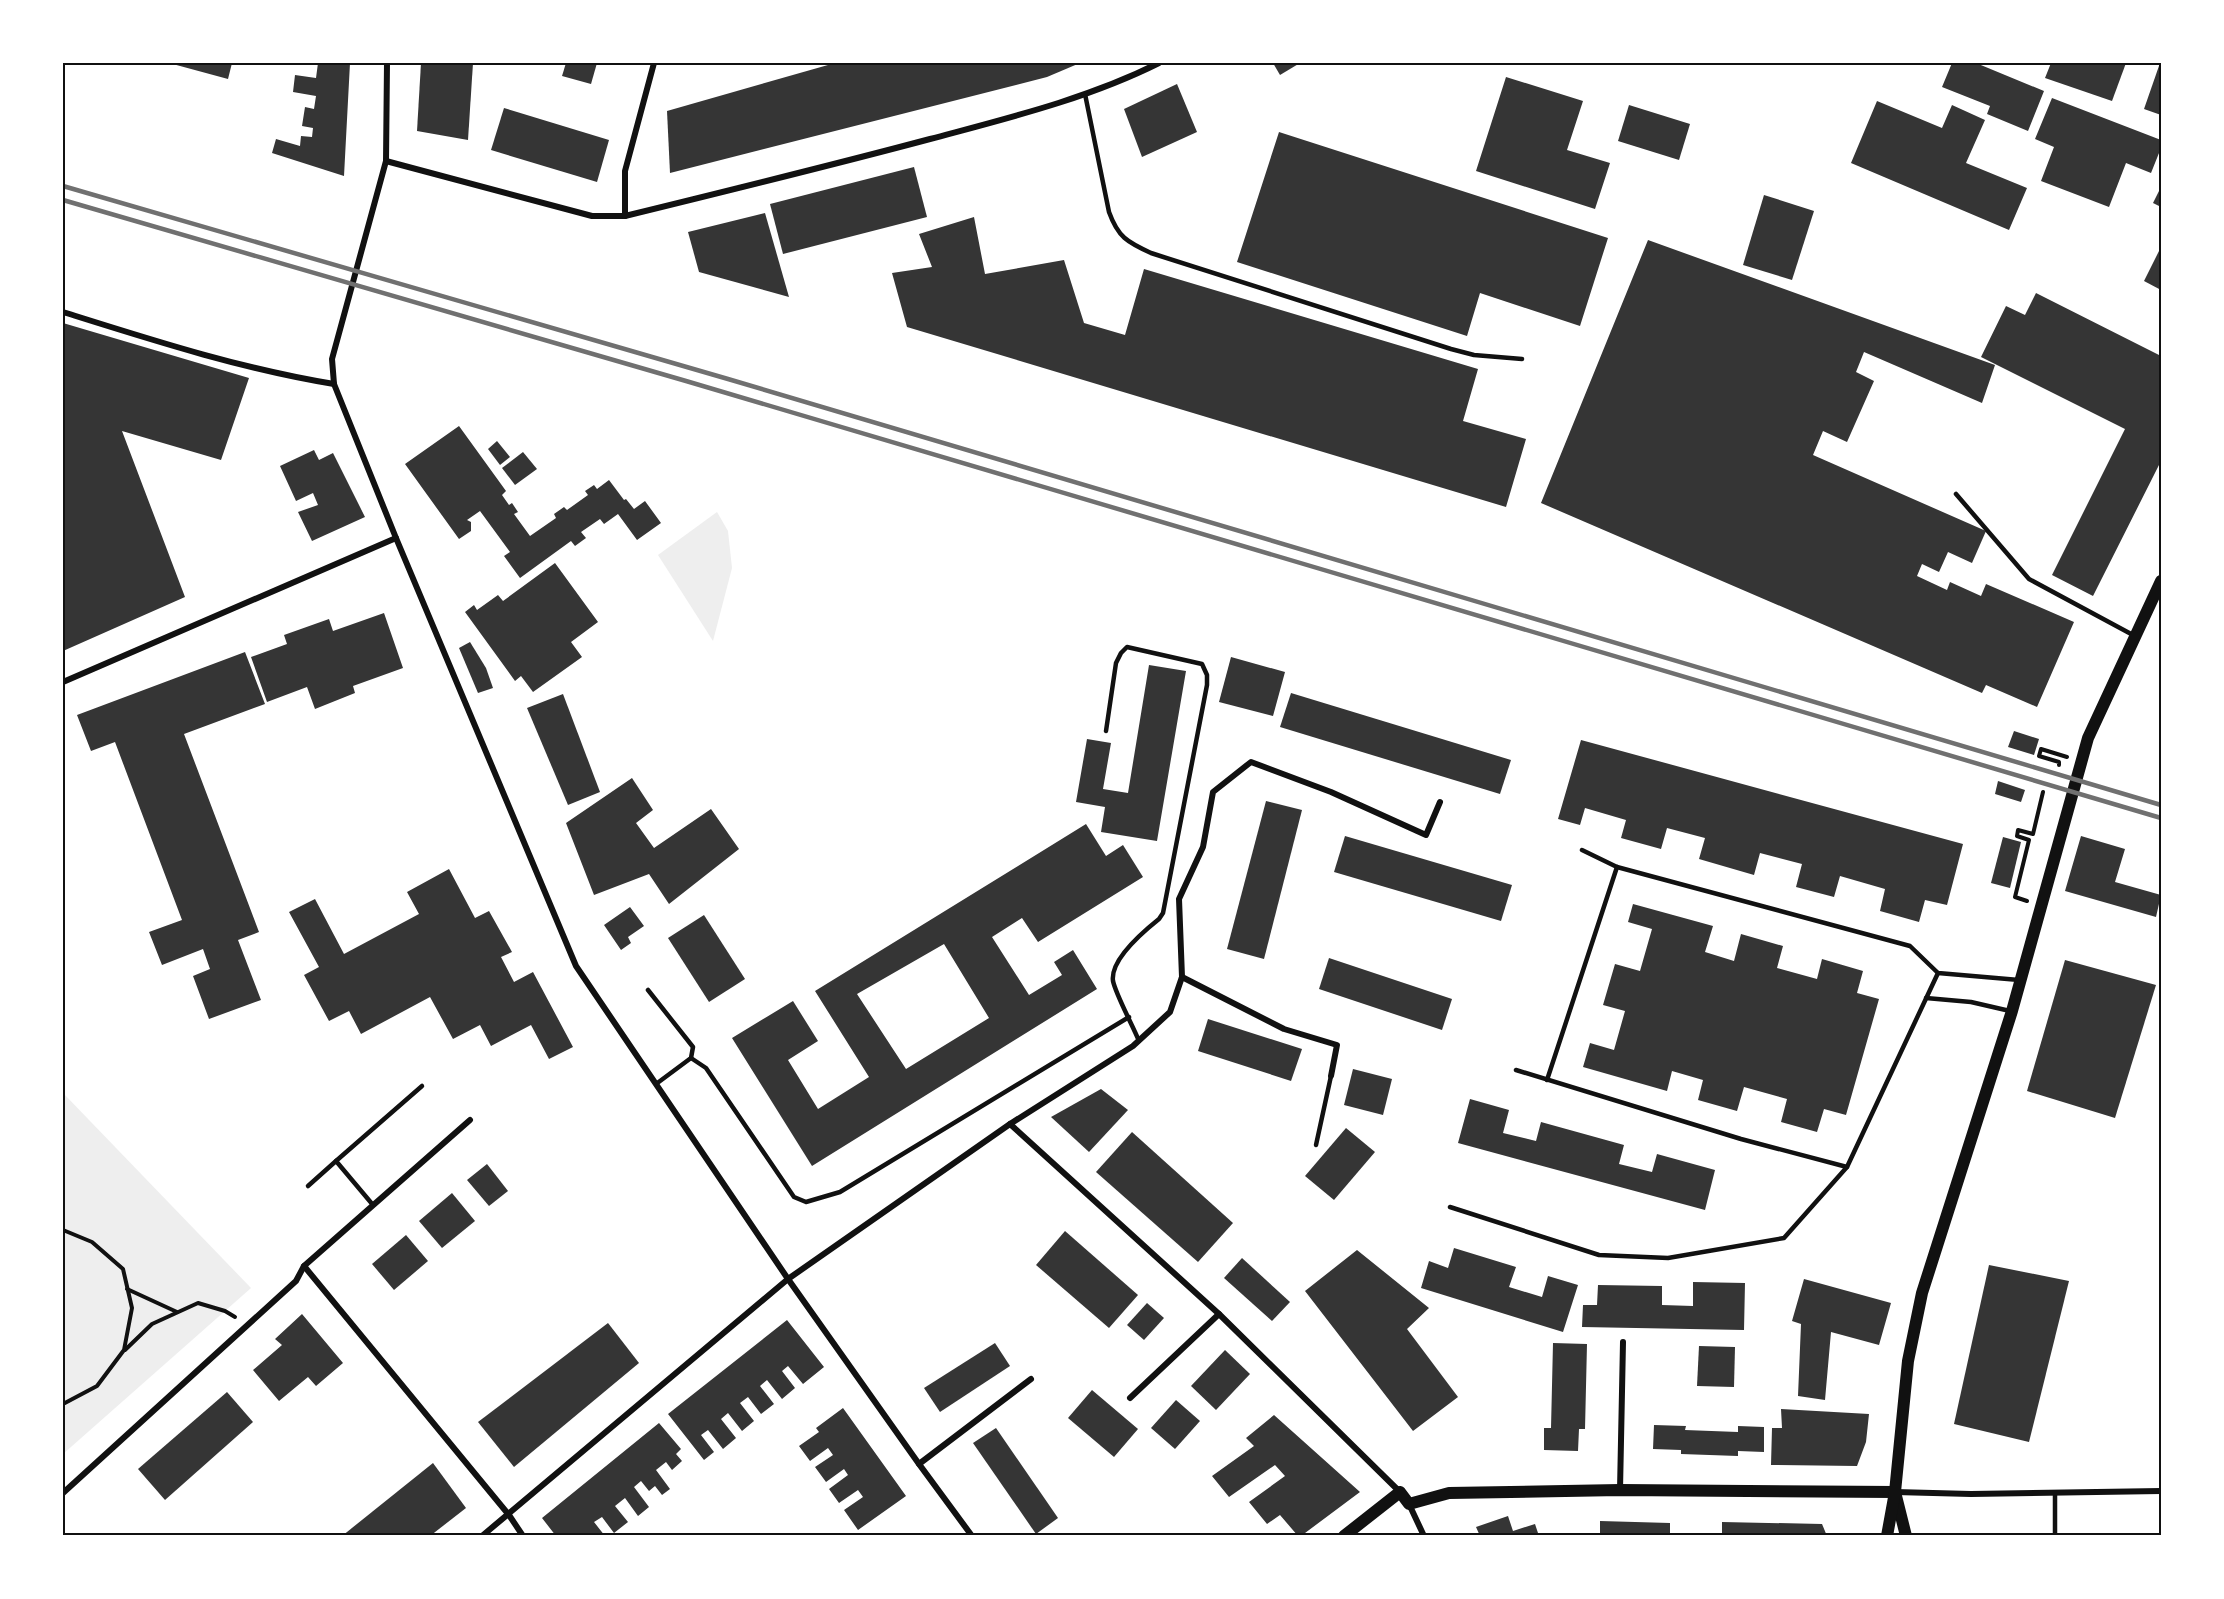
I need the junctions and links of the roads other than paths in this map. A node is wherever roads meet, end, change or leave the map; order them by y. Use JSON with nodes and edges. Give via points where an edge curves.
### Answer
{"nodes":[{"id":1,"x":387,"y":63,"type":"edge"},
{"id":2,"x":654,"y":63,"type":"edge"},
{"id":3,"x":1159,"y":63,"type":"edge"},
{"id":4,"x":1084,"y":94,"type":"junction"},
{"id":5,"x":386,"y":160,"type":"junction"},
{"id":6,"x":625,"y":216,"type":"junction"},
{"id":7,"x":63,"y":312,"type":"edge"},
{"id":8,"x":1522,"y":359,"type":"dead end"},
{"id":9,"x":334,"y":384,"type":"junction"},
{"id":10,"x":1956,"y":494,"type":"dead end"},
{"id":11,"x":396,"y":538,"type":"junction"},
{"id":12,"x":2161,"y":582,"type":"edge"},
{"id":13,"x":2136,"y":636,"type":"junction"},
{"id":14,"x":63,"y":682,"type":"edge"},
{"id":15,"x":1106,"y":731,"type":"dead end"},
{"id":16,"x":1440,"y":802,"type":"dead end"},
{"id":17,"x":1582,"y":850,"type":"dead end"},
{"id":18,"x":1617,"y":867,"type":"junction"},
{"id":19,"x":1938,"y":973,"type":"junction"},
{"id":20,"x":1182,"y":977,"type":"junction"},
{"id":21,"x":2020,"y":980,"type":"junction"},
{"id":22,"x":648,"y":990,"type":"dead end"},
{"id":23,"x":1926,"y":998,"type":"junction"},
{"id":24,"x":2012,"y":1011,"type":"junction"},
{"id":25,"x":1129,"y":1017,"type":"junction"},
{"id":26,"x":1139,"y":1041,"type":"junction"},
{"id":27,"x":691,"y":1058,"type":"junction"},
{"id":28,"x":1516,"y":1070,"type":"dead end"},
{"id":29,"x":1330,"y":1076,"type":"joint"},
{"id":30,"x":1546,"y":1080,"type":"junction"},
{"id":31,"x":656,"y":1084,"type":"junction"},
{"id":32,"x":423,"y":1086,"type":"dead end"},
{"id":33,"x":470,"y":1120,"type":"dead end"},
{"id":34,"x":1010,"y":1124,"type":"junction"},
{"id":35,"x":1316,"y":1145,"type":"dead end"},
{"id":36,"x":336,"y":1161,"type":"junction"},
{"id":37,"x":1847,"y":1167,"type":"junction"},
{"id":38,"x":308,"y":1186,"type":"dead end"},
{"id":39,"x":373,"y":1205,"type":"junction"},
{"id":40,"x":1450,"y":1207,"type":"dead end"},
{"id":41,"x":304,"y":1266,"type":"junction"},
{"id":42,"x":788,"y":1279,"type":"junction"},
{"id":43,"x":1219,"y":1314,"type":"junction"},
{"id":44,"x":1623,"y":1342,"type":"dead end"},
{"id":45,"x":1031,"y":1379,"type":"dead end"},
{"id":46,"x":1130,"y":1398,"type":"dead end"},
{"id":47,"x":919,"y":1464,"type":"junction"},
{"id":48,"x":1620,"y":1490,"type":"junction"},
{"id":49,"x":2161,"y":1491,"type":"edge"},
{"id":50,"x":1400,"y":1492,"type":"junction"},
{"id":51,"x":1895,"y":1492,"type":"junction"},
{"id":52,"x":63,"y":1493,"type":"edge"},
{"id":53,"x":2055,"y":1494,"type":"junction"},
{"id":54,"x":1410,"y":1504,"type":"junction"},
{"id":55,"x":509,"y":1515,"type":"junction"},
{"id":56,"x":482,"y":1536,"type":"edge"},
{"id":57,"x":523,"y":1536,"type":"edge"},
{"id":58,"x":972,"y":1536,"type":"edge"},
{"id":59,"x":1344,"y":1536,"type":"edge"},
{"id":60,"x":1424,"y":1536,"type":"edge"},
{"id":61,"x":1887,"y":1536,"type":"edge"},
{"id":62,"x":1906,"y":1536,"type":"edge"},
{"id":63,"x":2055,"y":1536,"type":"edge"}],
"edges":[{"from":1,"to":5,"type":"street"},
{"from":2,"to":6,"type":"street","via":[[625,171]]},
{"from":3,"to":4,"type":"street","via":[[1121,82]]},
{"from":4,"to":6,"type":"street","via":[[856,159]]},
{"from":4,"to":8,"type":"lane","via":[[1109,212],[1114,227],[1130,244],[1451,349]]},
{"from":5,"to":6,"type":"street","via":[[592,216]]},
{"from":5,"to":9,"type":"street","via":[[332,359]]},
{"from":7,"to":9,"type":"street","via":[[287,376]]},
{"from":9,"to":11,"type":"street"},
{"from":10,"to":13,"type":"lane","via":[[2029,579]]},
{"from":11,"to":14,"type":"street"},
{"from":11,"to":31,"type":"street","via":[[576,966]]},
{"from":12,"to":13,"type":"main road"},
{"from":13,"to":21,"type":"main road","via":[[2088,738]]},
{"from":15,"to":25,"type":"lane","via":[[1116,663],[1127,647],[1202,664],[1207,685],[1163,913],[1115,967],[1113,980]]},
{"from":16,"to":20,"type":"street","via":[[1426,835],[1331,792],[1251,762],[1213,792],[1203,847],[1179,899]]},
{"from":17,"to":18,"type":"lane"},
{"from":18,"to":19,"type":"lane","via":[[1910,946]]},
{"from":18,"to":30,"type":"lane"},
{"from":19,"to":21,"type":"lane"},
{"from":19,"to":23,"type":"lane"},
{"from":20,"to":26,"type":"street","via":[[1170,1012]]},
{"from":20,"to":29,"type":"street","via":[[1284,1029],[1337,1045]]},
{"from":21,"to":24,"type":"main road"},
{"from":22,"to":27,"type":"lane","via":[[693,1047]]},
{"from":23,"to":24,"type":"lane"},
{"from":23,"to":37,"type":"lane"},
{"from":24,"to":51,"type":"main road","via":[[1922,1293],[1908,1361]]},
{"from":25,"to":26,"type":"lane"},
{"from":25,"to":27,"type":"lane","via":[[840,1192],[806,1202],[794,1197],[706,1068]]},
{"from":26,"to":34,"type":"street"},
{"from":27,"to":31,"type":"lane"},
{"from":28,"to":30,"type":"lane"},
{"from":29,"to":35,"type":"lane"},
{"from":30,"to":37,"type":"lane"},
{"from":31,"to":42,"type":"street"},
{"from":32,"to":36,"type":"lane"},
{"from":33,"to":39,"type":"street"},
{"from":34,"to":42,"type":"street"},
{"from":34,"to":43,"type":"street"},
{"from":36,"to":38,"type":"lane"},
{"from":36,"to":39,"type":"lane"},
{"from":37,"to":40,"type":"lane","via":[[1784,1238],[1668,1258],[1599,1255]]},
{"from":39,"to":41,"type":"street"},
{"from":41,"to":52,"type":"street","via":[[296,1281]]},
{"from":41,"to":55,"type":"street"},
{"from":42,"to":47,"type":"street"},
{"from":42,"to":55,"type":"street"},
{"from":43,"to":46,"type":"street"},
{"from":43,"to":50,"type":"street"},
{"from":44,"to":48,"type":"street"},
{"from":45,"to":47,"type":"street"},
{"from":47,"to":58,"type":"street"},
{"from":48,"to":51,"type":"main road"},
{"from":48,"to":54,"type":"main road","via":[[1449,1493]]},
{"from":49,"to":53,"type":"street"},
{"from":50,"to":54,"type":"main road"},
{"from":50,"to":59,"type":"main road"},
{"from":51,"to":53,"type":"street"},
{"from":51,"to":61,"type":"main road"},
{"from":51,"to":62,"type":"main road"},
{"from":53,"to":63,"type":"lane"},
{"from":54,"to":60,"type":"street"},
{"from":55,"to":56,"type":"street"},
{"from":55,"to":57,"type":"street"}]}
